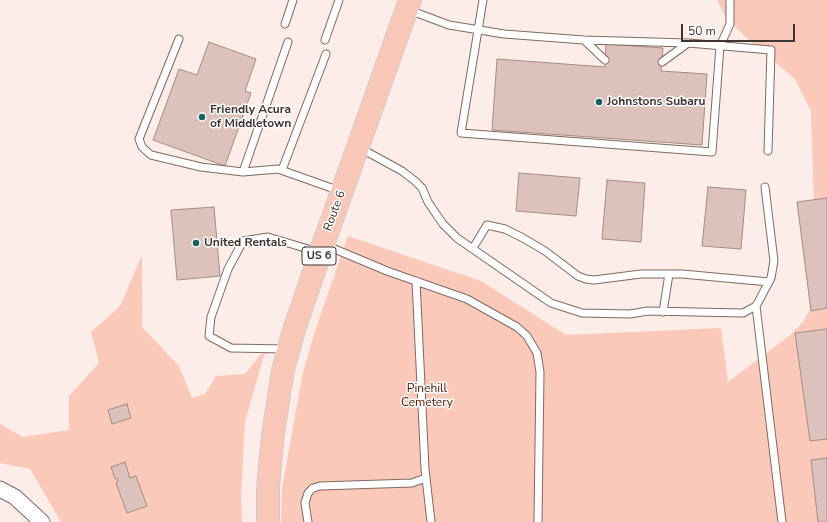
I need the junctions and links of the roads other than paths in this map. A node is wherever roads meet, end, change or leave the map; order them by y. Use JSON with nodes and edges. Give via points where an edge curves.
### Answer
{"nodes":[{"id":1,"x":293,"y":0,"type":"edge"},
{"id":2,"x":339,"y":0,"type":"edge"},
{"id":3,"x":483,"y":0,"type":"edge"},
{"id":4,"x":730,"y":0,"type":"edge"},
{"id":5,"x":409,"y":4,"type":"edge"},
{"id":6,"x":285,"y":24,"type":"dead end"},
{"id":7,"x":476,"y":31,"type":"junction"},
{"id":8,"x":179,"y":39,"type":"dead end"},
{"id":9,"x":325,"y":40,"type":"dead end"},
{"id":10,"x":584,"y":40,"type":"junction"},
{"id":11,"x":288,"y":42,"type":"dead end"},
{"id":12,"x":688,"y":43,"type":"junction"},
{"id":13,"x":720,"y":46,"type":"junction"},
{"id":14,"x":326,"y":54,"type":"dead end"},
{"id":15,"x":605,"y":60,"type":"dead end"},
{"id":16,"x":662,"y":62,"type":"dead end"},
{"id":17,"x":358,"y":147,"type":"junction"},
{"id":18,"x":768,"y":151,"type":"dead end"},
{"id":19,"x":282,"y":170,"type":"junction"},
{"id":20,"x":243,"y":172,"type":"junction"},
{"id":21,"x":765,"y":187,"type":"dead end"},
{"id":22,"x":342,"y":192,"type":"junction"},
{"id":23,"x":473,"y":248,"type":"junction"},
{"id":24,"x":321,"y":249,"type":"junction"},
{"id":25,"x":669,"y":274,"type":"junction"},
{"id":26,"x":416,"y":281,"type":"junction"},
{"id":27,"x":769,"y":282,"type":"junction"},
{"id":28,"x":756,"y":306,"type":"junction"},
{"id":29,"x":663,"y":312,"type":"junction"},
{"id":30,"x":289,"y":349,"type":"junction"},
{"id":31,"x":426,"y":478,"type":"junction"},
{"id":32,"x":0,"y":489,"type":"edge"},
{"id":33,"x":42,"y":522,"type":"edge"},
{"id":34,"x":268,"y":522,"type":"edge"},
{"id":35,"x":308,"y":522,"type":"edge"},
{"id":36,"x":431,"y":522,"type":"edge"},
{"id":37,"x":538,"y":522,"type":"edge"},
{"id":38,"x":782,"y":522,"type":"edge"}],
"edges":[{"from":1,"to":6,"type":"lane"},
{"from":2,"to":9,"type":"lane"},
{"from":3,"to":7,"type":"lane"},
{"from":4,"to":13,"type":"lane","via":[[730,24]]},
{"from":5,"to":7,"type":"lane","via":[[449,25]]},
{"from":5,"to":17,"type":"main road","name":"Route 6","number":"US 6"},
{"from":7,"to":10,"type":"lane"},
{"from":7,"to":13,"type":"lane","via":[[461,133],[712,152]]},
{"from":8,"to":20,"type":"lane","via":[[139,139],[142,147],[151,154],[201,167]]},
{"from":10,"to":12,"type":"lane"},
{"from":10,"to":15,"type":"lane"},
{"from":11,"to":20,"type":"lane"},
{"from":12,"to":13,"type":"lane"},
{"from":12,"to":16,"type":"lane"},
{"from":13,"to":18,"type":"lane","via":[[771,50]]},
{"from":14,"to":19,"type":"lane"},
{"from":17,"to":22,"type":"main road","name":"Route 6","number":"US 6"},
{"from":17,"to":23,"type":"lane","via":[[416,181],[443,224],[457,238]]},
{"from":19,"to":20,"type":"lane"},
{"from":19,"to":22,"type":"lane"},
{"from":21,"to":27,"type":"lane","via":[[774,261]]},
{"from":22,"to":24,"type":"main road","name":"Route 6","number":"US 6"},
{"from":23,"to":25,"type":"lane","via":[[487,225],[505,229],[523,238],[586,279]]},
{"from":23,"to":29,"type":"lane","via":[[551,303],[569,310],[593,314]]},
{"from":24,"to":26,"type":"lane"},
{"from":24,"to":30,"type":"main road","name":"Route 6","number":"US 6"},
{"from":24,"to":30,"type":"lane","via":[[268,236],[243,241],[228,269],[211,317],[209,336],[231,348]]},
{"from":25,"to":27,"type":"lane"},
{"from":25,"to":29,"type":"lane"},
{"from":26,"to":31,"type":"lane"},
{"from":26,"to":37,"type":"lane","via":[[480,305],[517,327],[532,342],[540,372]]},
{"from":27,"to":28,"type":"lane"},
{"from":28,"to":29,"type":"lane","via":[[743,313]]},
{"from":28,"to":38,"type":"lane"},
{"from":30,"to":34,"type":"main road","name":"Route 6","number":"US 6","via":[[283,370],[273,434]]},
{"from":31,"to":35,"type":"lane","via":[[412,483],[313,488],[308,493],[305,503]]},
{"from":31,"to":36,"type":"lane"},
{"from":32,"to":33,"type":"street","via":[[16,497]]}]}
